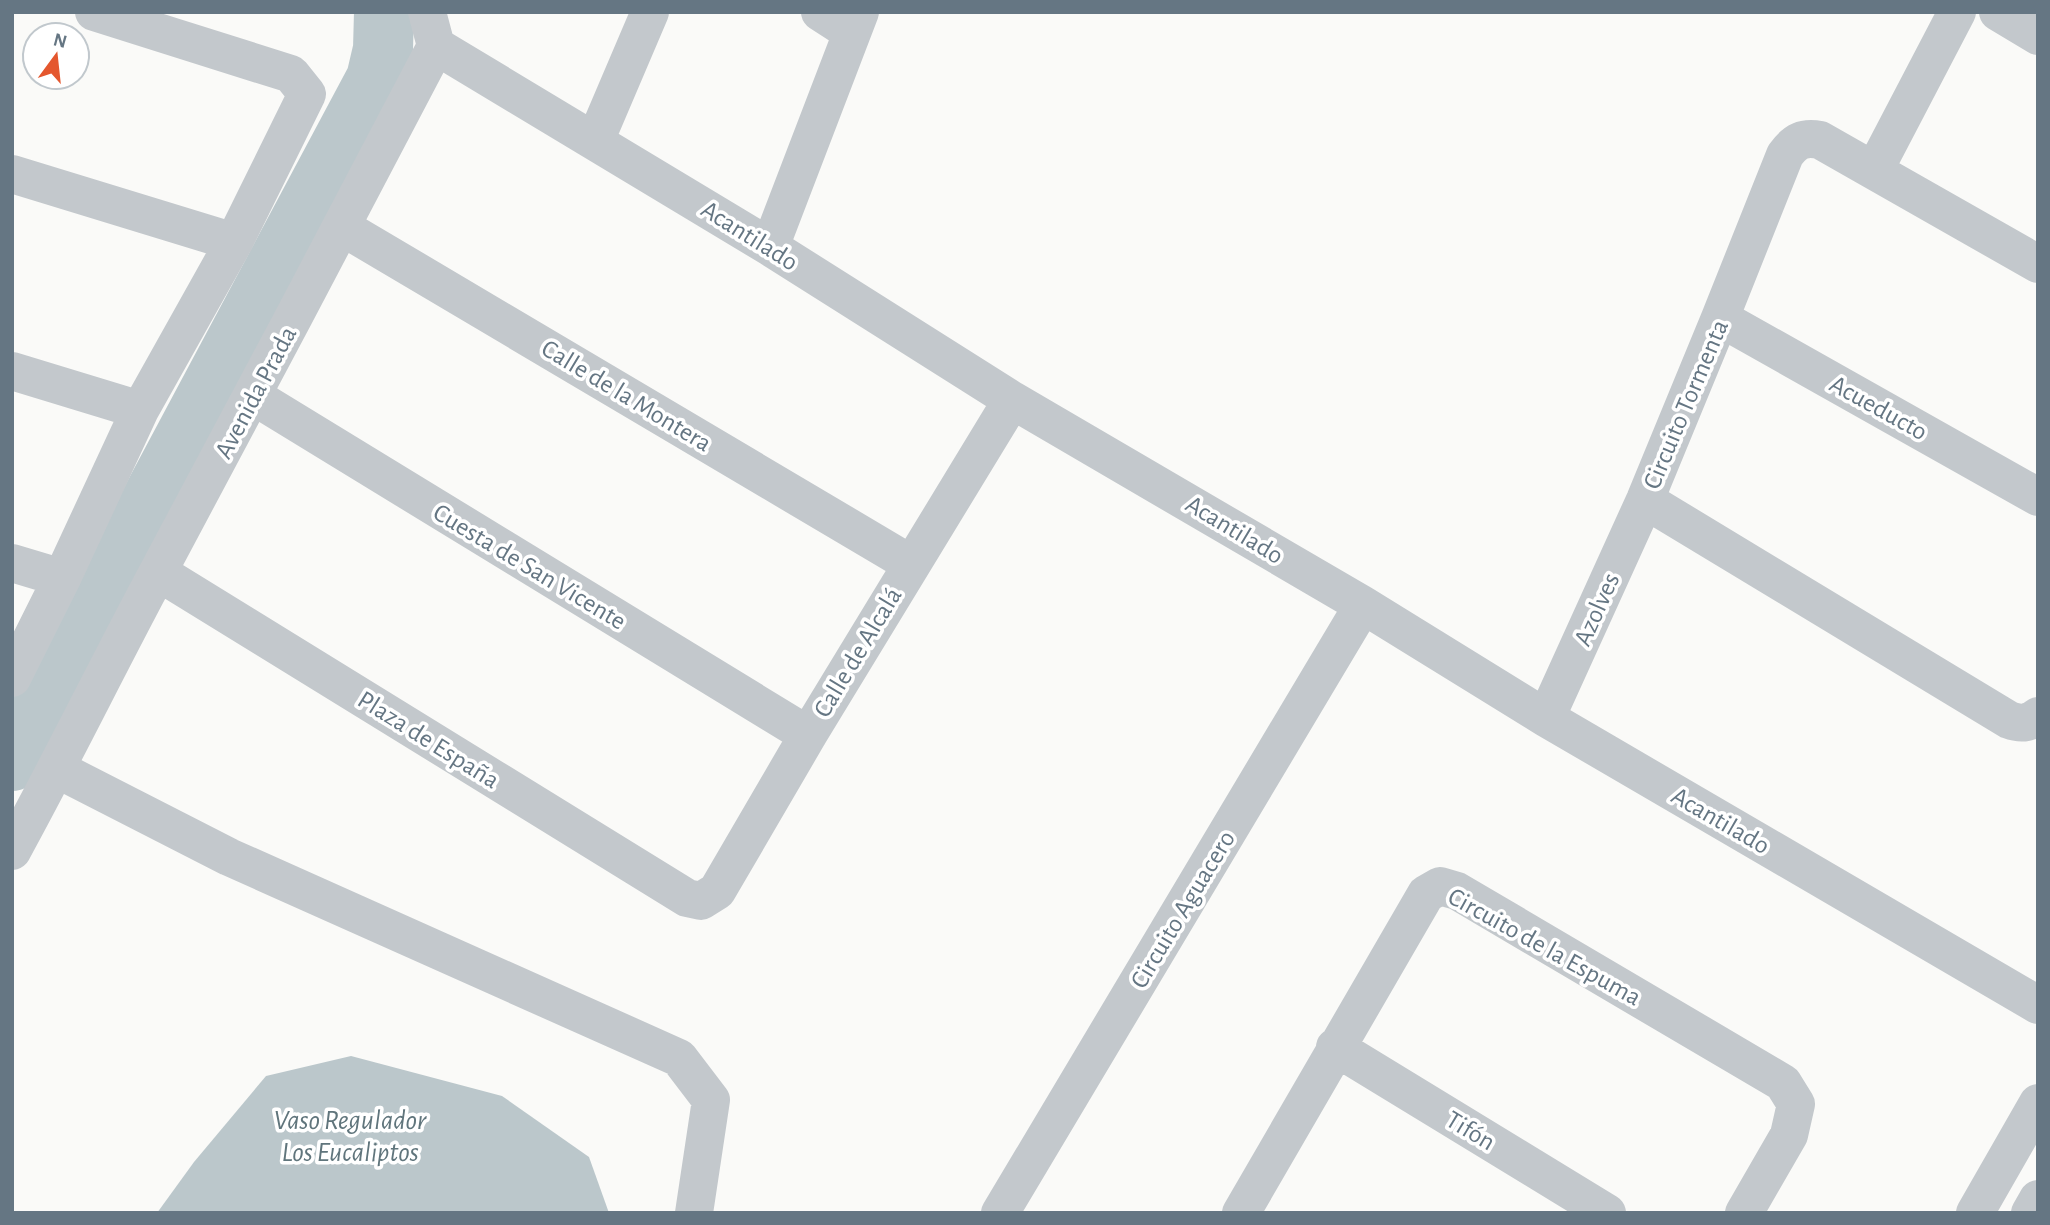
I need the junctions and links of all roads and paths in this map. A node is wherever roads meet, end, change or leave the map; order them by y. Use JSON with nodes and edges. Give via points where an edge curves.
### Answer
{"nodes":[{"id":1,"x":93,"y":12,"type":"edge"},
{"id":2,"x":650,"y":12,"type":"edge"},
{"id":3,"x":1957,"y":12,"type":"edge"},
{"id":4,"x":1998,"y":12,"type":"edge"},
{"id":5,"x":844,"y":19,"type":"edge"},
{"id":6,"x":432,"y":29,"type":"edge"},
{"id":7,"x":2038,"y":36,"type":"edge"},
{"id":8,"x":596,"y":141,"type":"junction"},
{"id":9,"x":1875,"y":169,"type":"junction"},
{"id":10,"x":12,"y":174,"type":"edge"},
{"id":11,"x":342,"y":227,"type":"junction"},
{"id":12,"x":234,"y":242,"type":"junction"},
{"id":13,"x":770,"y":247,"type":"junction"},
{"id":14,"x":2038,"y":264,"type":"edge"},
{"id":15,"x":1720,"y":318,"type":"junction"},
{"id":16,"x":12,"y":371,"type":"edge"},
{"id":17,"x":253,"y":397,"type":"junction"},
{"id":18,"x":1012,"y":400,"type":"junction"},
{"id":19,"x":140,"y":410,"type":"junction"},
{"id":20,"x":2038,"y":497,"type":"edge"},
{"id":21,"x":1645,"y":500,"type":"junction"},
{"id":22,"x":12,"y":563,"type":"edge"},
{"id":23,"x":911,"y":564,"type":"junction"},
{"id":24,"x":158,"y":572,"type":"junction"},
{"id":25,"x":62,"y":578,"type":"junction"},
{"id":26,"x":1363,"y":605,"type":"junction"},
{"id":27,"x":12,"y":678,"type":"edge"},
{"id":28,"x":2038,"y":716,"type":"edge"},
{"id":29,"x":1546,"y":718,"type":"junction"},
{"id":30,"x":807,"y":735,"type":"junction"},
{"id":31,"x":58,"y":769,"type":"junction"},
{"id":32,"x":12,"y":850,"type":"edge"},
{"id":33,"x":701,"y":901,"type":"joint"},
{"id":34,"x":2038,"y":1005,"type":"edge"},
{"id":35,"x":1335,"y":1047,"type":"junction"},
{"id":36,"x":2038,"y":1103,"type":"edge"},
{"id":37,"x":2038,"y":1199,"type":"edge"},
{"id":38,"x":1248,"y":1210,"type":"edge"},
{"id":39,"x":694,"y":1213,"type":"edge"},
{"id":40,"x":1000,"y":1213,"type":"edge"},
{"id":41,"x":1607,"y":1213,"type":"edge"},
{"id":42,"x":1744,"y":1213,"type":"edge"},
{"id":43,"x":1975,"y":1213,"type":"edge"},
{"id":44,"x":2030,"y":1213,"type":"edge"}],
"edges":[{"from":1,"to":12,"type":"street","via":[[292,74],[307,94]]},
{"from":2,"to":8,"type":"street"},
{"from":3,"to":9,"type":"street"},
{"from":4,"to":7,"type":"street"},
{"from":5,"to":13,"type":"street"},
{"from":6,"to":8,"type":"street","name":"Acantilado"},
{"from":6,"to":11,"type":"street","name":"Avenida Prada"},
{"from":8,"to":13,"type":"street","name":"Acantilado"},
{"from":9,"to":14,"type":"street","name":"Circuito Tormenta"},
{"from":9,"to":15,"type":"street","name":"Circuito Tormenta","via":[[1820,141],[1806,138],[1793,144],[1784,155]]},
{"from":10,"to":12,"type":"street"},
{"from":11,"to":17,"type":"street","name":"Avenida Prada"},
{"from":11,"to":23,"type":"street","name":"Calle de la Montera"},
{"from":12,"to":19,"type":"street"},
{"from":13,"to":18,"type":"street","name":"Acantilado"},
{"from":15,"to":20,"type":"street","name":"Acueducto"},
{"from":15,"to":21,"type":"street","name":"Circuito Tormenta"},
{"from":16,"to":19,"type":"street"},
{"from":17,"to":24,"type":"street","name":"Avenida Prada"},
{"from":17,"to":30,"type":"street","name":"Cuesta de San Vicente"},
{"from":18,"to":23,"type":"street","name":"Calle de Alcalá"},
{"from":18,"to":26,"type":"street","name":"Acantilado"},
{"from":19,"to":25,"type":"street"},
{"from":21,"to":28,"type":"street","name":"Circuito Tormenta","via":[[2009,720],[2021,724]]},
{"from":21,"to":29,"type":"street","name":"Azolves"},
{"from":22,"to":25,"type":"street"},
{"from":23,"to":30,"type":"street","name":"Calle de Alcalá"},
{"from":24,"to":31,"type":"street","name":"Avenida Prada"},
{"from":24,"to":33,"type":"street","name":"Plaza de España","via":[[687,898]]},
{"from":25,"to":27,"type":"street"},
{"from":26,"to":29,"type":"street","name":"Acantilado"},
{"from":26,"to":40,"type":"street","name":"Circuito Aguacero"},
{"from":29,"to":34,"type":"street","name":"Acantilado"},
{"from":30,"to":33,"type":"street","name":"Calle de Alcalá","via":[[717,891]]},
{"from":31,"to":32,"type":"street","name":"Avenida Prada"},
{"from":31,"to":39,"type":"street","via":[[229,857],[679,1058],[711,1100]]},
{"from":35,"to":38,"type":"street","name":"Circuito de la Espuma"},
{"from":35,"to":41,"type":"street","name":"Tifón"},
{"from":35,"to":42,"type":"street","name":"Circuito de la Espuma","via":[[1426,894],[1440,886],[1457,891],[1783,1083],[1796,1104],[1788,1135]]},
{"from":36,"to":43,"type":"street"},
{"from":37,"to":44,"type":"street"}]}
